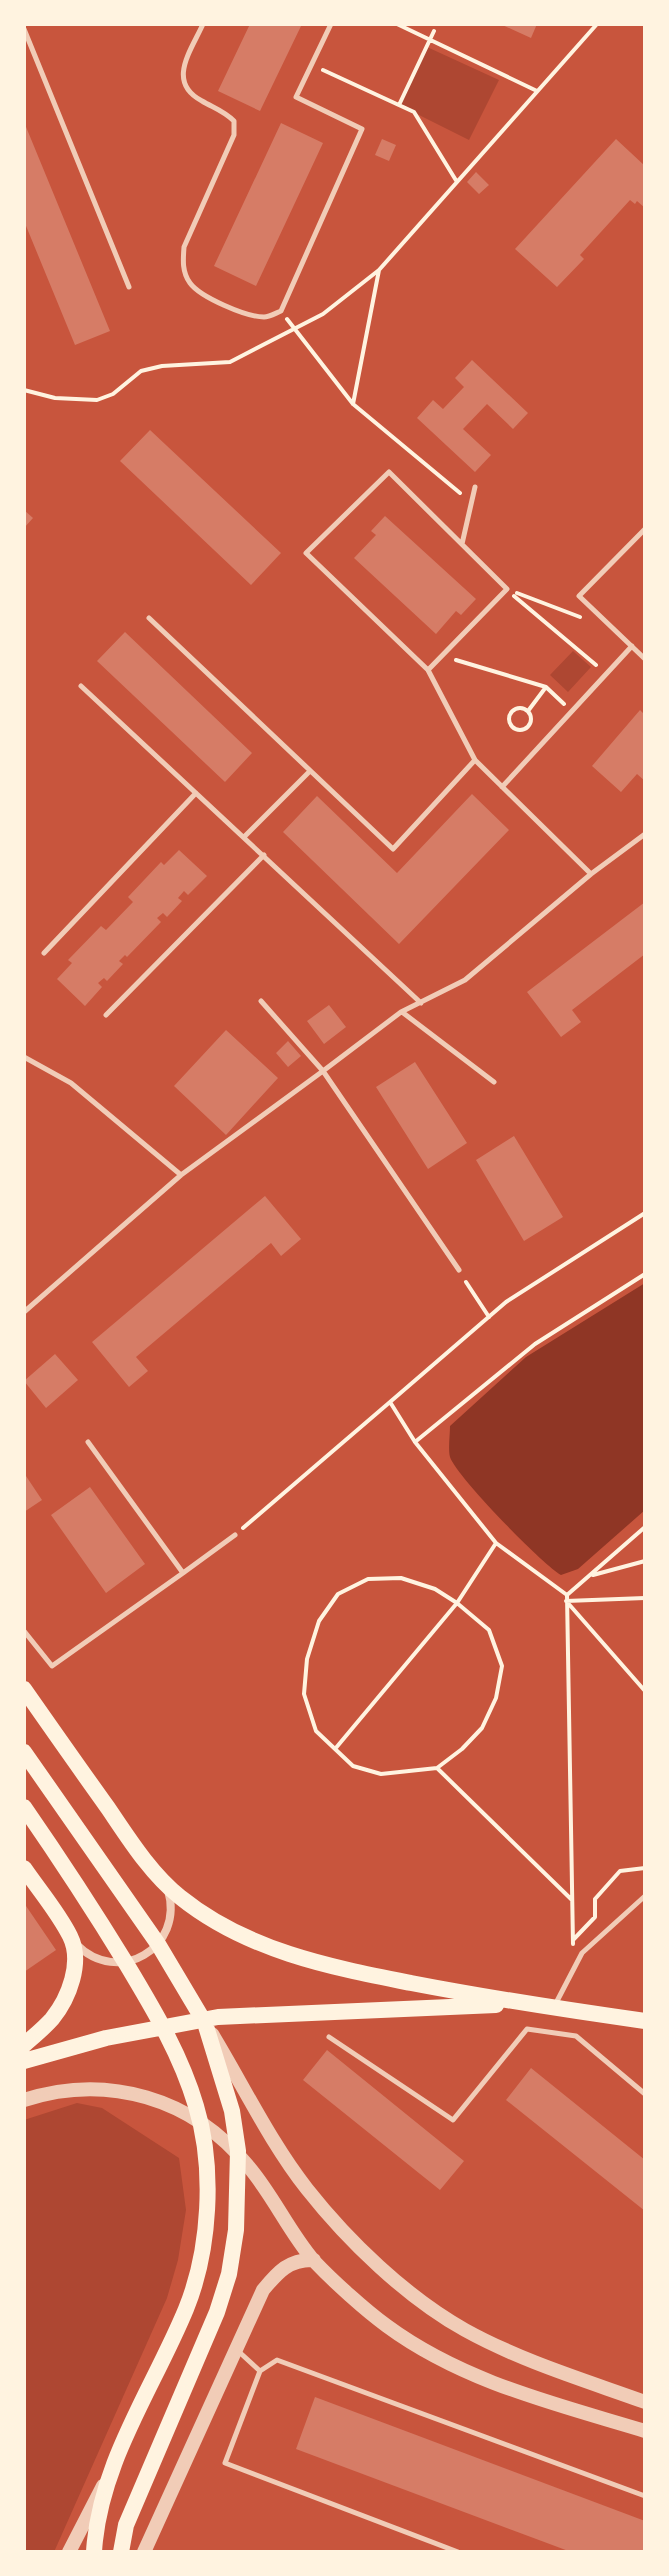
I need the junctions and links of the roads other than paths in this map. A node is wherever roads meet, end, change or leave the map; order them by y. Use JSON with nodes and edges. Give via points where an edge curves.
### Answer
{"nodes":[{"id":1,"x":203,"y":24,"type":"edge"},
{"id":2,"x":331,"y":24,"type":"edge"},
{"id":3,"x":24,"y":29,"type":"edge"},
{"id":4,"x":129,"y":287,"type":"dead end"},
{"id":5,"x":475,"y":487,"type":"dead end"},
{"id":6,"x":645,"y":529,"type":"edge"},
{"id":7,"x":462,"y":545,"type":"junction"},
{"id":8,"x":149,"y":618,"type":"dead end"},
{"id":9,"x":632,"y":646,"type":"junction"},
{"id":10,"x":645,"y":659,"type":"edge"},
{"id":11,"x":428,"y":670,"type":"junction"},
{"id":12,"x":81,"y":686,"type":"dead end"},
{"id":13,"x":475,"y":760,"type":"junction"},
{"id":14,"x":310,"y":771,"type":"junction"},
{"id":15,"x":502,"y":787,"type":"junction"},
{"id":16,"x":196,"y":793,"type":"junction"},
{"id":17,"x":645,"y":834,"type":"edge"},
{"id":18,"x":244,"y":837,"type":"junction"},
{"id":19,"x":264,"y":855,"type":"junction"},
{"id":20,"x":591,"y":874,"type":"junction"},
{"id":21,"x":44,"y":953,"type":"dead end"},
{"id":22,"x":261,"y":1001,"type":"dead end"},
{"id":23,"x":421,"y":1003,"type":"junction"},
{"id":24,"x":401,"y":1012,"type":"junction"},
{"id":25,"x":106,"y":1015,"type":"dead end"},
{"id":26,"x":24,"y":1057,"type":"edge"},
{"id":27,"x":323,"y":1071,"type":"junction"},
{"id":28,"x":494,"y":1082,"type":"dead end"},
{"id":29,"x":181,"y":1175,"type":"junction"},
{"id":30,"x":459,"y":1270,"type":"road end"},
{"id":31,"x":24,"y":1312,"type":"edge"},
{"id":32,"x":88,"y":1442,"type":"dead end"},
{"id":33,"x":235,"y":1535,"type":"road end"},
{"id":34,"x":183,"y":1573,"type":"junction"},
{"id":35,"x":24,"y":1631,"type":"edge"},
{"id":36,"x":24,"y":1689,"type":"edge"},
{"id":37,"x":24,"y":1752,"type":"edge"},
{"id":38,"x":24,"y":1807,"type":"edge"},
{"id":39,"x":24,"y":1868,"type":"edge"},
{"id":40,"x":163,"y":1880,"type":"junction"},
{"id":41,"x":645,"y":1896,"type":"edge"},
{"id":42,"x":71,"y":1937,"type":"junction"},
{"id":43,"x":525,"y":2004,"type":"junction"},
{"id":44,"x":553,"y":2008,"type":"junction"},
{"id":45,"x":645,"y":2021,"type":"edge"},
{"id":46,"x":205,"y":2023,"type":"junction"},
{"id":47,"x":329,"y":2037,"type":"dead end"},
{"id":48,"x":24,"y":2045,"type":"edge"},
{"id":49,"x":24,"y":2061,"type":"edge"},
{"id":50,"x":645,"y":2094,"type":"edge"},
{"id":51,"x":24,"y":2100,"type":"edge"},
{"id":52,"x":314,"y":2260,"type":"junction"},
{"id":53,"x":236,"y":2349,"type":"junction"},
{"id":54,"x":260,"y":2371,"type":"junction"},
{"id":55,"x":645,"y":2402,"type":"edge"},
{"id":56,"x":645,"y":2431,"type":"edge"},
{"id":57,"x":108,"y":2474,"type":"junction"},
{"id":58,"x":645,"y":2496,"type":"edge"},
{"id":59,"x":69,"y":2552,"type":"edge"},
{"id":60,"x":94,"y":2552,"type":"edge"},
{"id":61,"x":121,"y":2552,"type":"edge"},
{"id":62,"x":144,"y":2552,"type":"edge"},
{"id":63,"x":458,"y":2552,"type":"edge"}],
"edges":[{"from":1,"to":2,"type":"lane","via":[[182,70],[183,83],[234,121],[234,135],[184,247],[183,265],[191,285],[213,299],[266,317],[281,311],[362,129],[296,97]]},
{"from":3,"to":4,"type":"lane"},
{"from":5,"to":7,"type":"lane"},
{"from":6,"to":9,"type":"lane","via":[[579,596]]},
{"from":7,"to":11,"type":"lane","via":[[507,589]]},
{"from":7,"to":11,"type":"lane","via":[[389,472],[306,553]]},
{"from":8,"to":14,"type":"lane"},
{"from":9,"to":10,"type":"lane"},
{"from":9,"to":15,"type":"lane"},
{"from":11,"to":13,"type":"lane"},
{"from":12,"to":16,"type":"lane"},
{"from":13,"to":14,"type":"lane","via":[[393,849]]},
{"from":13,"to":15,"type":"lane"},
{"from":14,"to":18,"type":"lane"},
{"from":15,"to":20,"type":"lane"},
{"from":16,"to":18,"type":"lane"},
{"from":16,"to":21,"type":"lane"},
{"from":17,"to":20,"type":"lane"},
{"from":18,"to":19,"type":"lane"},
{"from":19,"to":23,"type":"lane"},
{"from":19,"to":25,"type":"lane"},
{"from":20,"to":23,"type":"lane","via":[[465,980]]},
{"from":22,"to":27,"type":"lane"},
{"from":23,"to":24,"type":"lane"},
{"from":24,"to":27,"type":"lane"},
{"from":24,"to":28,"type":"lane"},
{"from":26,"to":29,"type":"lane","via":[[71,1083]]},
{"from":27,"to":29,"type":"lane"},
{"from":27,"to":30,"type":"lane"},
{"from":29,"to":31,"type":"lane"},
{"from":32,"to":34,"type":"lane"},
{"from":33,"to":34,"type":"lane"},
{"from":34,"to":35,"type":"lane","via":[[52,1666]]},
{"from":36,"to":40,"type":"main road"},
{"from":37,"to":46,"type":"main road","via":[[158,1944]]},
{"from":38,"to":57,"type":"main road","via":[[90,1904],[168,2036],[187,2077],[203,2136],[204,2228],[198,2270],[187,2308]]},
{"from":39,"to":42,"type":"main road"},
{"from":40,"to":42,"type":"street","via":[[171,1916],[165,1934],[145,1955],[109,1963],[83,1951]]},
{"from":40,"to":43,"type":"main road","via":[[217,1921],[284,1954]]},
{"from":41,"to":44,"type":"lane","via":[[582,1953]]},
{"from":42,"to":48,"type":"main road","via":[[75,1965],[67,1993],[52,2019]]},
{"from":43,"to":44,"type":"main road"},
{"from":43,"to":49,"type":"main road","via":[[218,2017],[106,2038]]},
{"from":44,"to":45,"type":"main road"},
{"from":46,"to":55,"type":"street","via":[[307,2189],[396,2282],[464,2329]]},
{"from":46,"to":61,"type":"main road","via":[[232,2111],[238,2151],[236,2230],[217,2312],[126,2525]]},
{"from":47,"to":50,"type":"lane","via":[[453,2120],[527,2029],[576,2036]]},
{"from":51,"to":52,"type":"street","via":[[52,2091],[99,2089],[147,2097],[191,2115],[248,2165]]},
{"from":52,"to":53,"type":"street","via":[[291,2262],[280,2270],[263,2290]]},
{"from":52,"to":56,"type":"street","via":[[386,2325],[480,2378]]},
{"from":53,"to":54,"type":"lane"},
{"from":53,"to":62,"type":"street"},
{"from":54,"to":58,"type":"lane","via":[[277,2360]]},
{"from":54,"to":63,"type":"lane","via":[[225,2463]]},
{"from":57,"to":59,"type":"street"},
{"from":57,"to":60,"type":"main road"}]}
